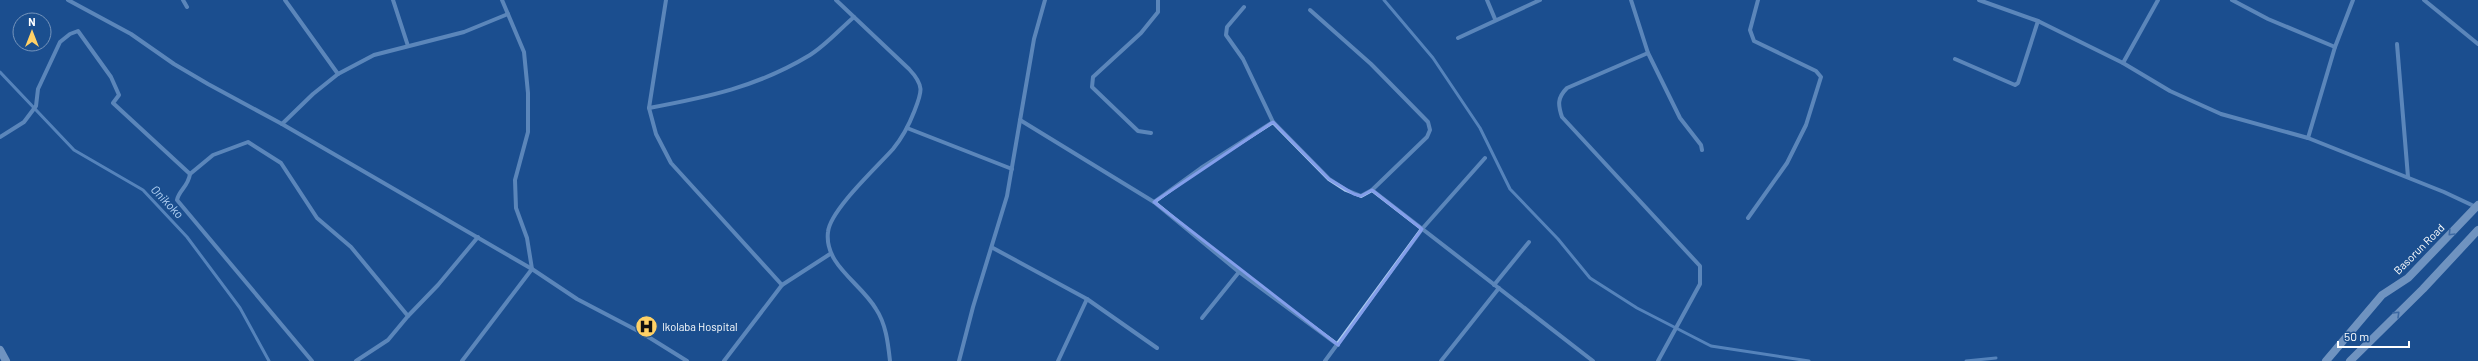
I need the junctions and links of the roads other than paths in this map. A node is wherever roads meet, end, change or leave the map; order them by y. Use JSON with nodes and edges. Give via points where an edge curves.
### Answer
{"nodes":[{"id":1,"x":68,"y":0,"type":"edge"},
{"id":2,"x":183,"y":0,"type":"edge"},
{"id":3,"x":285,"y":0,"type":"edge"},
{"id":4,"x":393,"y":0,"type":"edge"},
{"id":5,"x":502,"y":0,"type":"edge"},
{"id":6,"x":666,"y":0,"type":"edge"},
{"id":7,"x":836,"y":0,"type":"edge"},
{"id":8,"x":1045,"y":0,"type":"edge"},
{"id":9,"x":1158,"y":0,"type":"edge"},
{"id":10,"x":1487,"y":0,"type":"edge"},
{"id":11,"x":1540,"y":0,"type":"edge"},
{"id":12,"x":1631,"y":0,"type":"edge"},
{"id":13,"x":1758,"y":0,"type":"edge"},
{"id":14,"x":1978,"y":0,"type":"edge"},
{"id":15,"x":2158,"y":0,"type":"edge"},
{"id":16,"x":2232,"y":0,"type":"edge"},
{"id":17,"x":2353,"y":0,"type":"edge"},
{"id":18,"x":2424,"y":0,"type":"edge"},
{"id":19,"x":187,"y":6,"type":"dead end"},
{"id":20,"x":1244,"y":7,"type":"dead end"},
{"id":21,"x":1310,"y":10,"type":"dead end"},
{"id":22,"x":508,"y":14,"type":"junction"},
{"id":23,"x":854,"y":17,"type":"junction"},
{"id":24,"x":1495,"y":19,"type":"junction"},
{"id":25,"x":2038,"y":21,"type":"junction"},
{"id":26,"x":1458,"y":38,"type":"dead end"},
{"id":27,"x":2477,"y":40,"type":"edge"},
{"id":28,"x":2397,"y":44,"type":"dead end"},
{"id":29,"x":408,"y":46,"type":"junction"},
{"id":30,"x":2334,"y":48,"type":"junction"},
{"id":31,"x":1648,"y":54,"type":"junction"},
{"id":32,"x":1955,"y":59,"type":"dead end"},
{"id":33,"x":2123,"y":63,"type":"junction"},
{"id":34,"x":338,"y":74,"type":"junction"},
{"id":35,"x":649,"y":108,"type":"junction"},
{"id":36,"x":1020,"y":120,"type":"junction"},
{"id":37,"x":1273,"y":122,"type":"junction"},
{"id":38,"x":282,"y":124,"type":"junction"},
{"id":39,"x":907,"y":128,"type":"junction"},
{"id":40,"x":1151,"y":133,"type":"dead end"},
{"id":41,"x":0,"y":137,"type":"edge"},
{"id":42,"x":2308,"y":138,"type":"junction"},
{"id":43,"x":1702,"y":150,"type":"dead end"},
{"id":44,"x":1485,"y":158,"type":"dead end"},
{"id":45,"x":1012,"y":169,"type":"junction"},
{"id":46,"x":190,"y":174,"type":"junction"},
{"id":47,"x":2408,"y":177,"type":"junction"},
{"id":48,"x":1372,"y":190,"type":"junction"},
{"id":49,"x":1154,"y":202,"type":"junction"},
{"id":50,"x":2477,"y":206,"type":"edge"},
{"id":51,"x":1748,"y":218,"type":"dead end"},
{"id":52,"x":1422,"y":230,"type":"junction"},
{"id":53,"x":2478,"y":230,"type":"edge"},
{"id":54,"x":478,"y":237,"type":"junction"},
{"id":55,"x":1529,"y":242,"type":"dead end"},
{"id":56,"x":992,"y":248,"type":"junction"},
{"id":57,"x":830,"y":254,"type":"junction"},
{"id":58,"x":532,"y":269,"type":"junction"},
{"id":59,"x":1239,"y":272,"type":"junction"},
{"id":60,"x":782,"y":285,"type":"junction"},
{"id":61,"x":1494,"y":285,"type":"junction"},
{"id":62,"x":1499,"y":288,"type":"junction"},
{"id":63,"x":1087,"y":299,"type":"junction"},
{"id":64,"x":408,"y":316,"type":"junction"},
{"id":65,"x":1202,"y":318,"type":"dead end"},
{"id":66,"x":1338,"y":346,"type":"junction"},
{"id":67,"x":1157,"y":348,"type":"dead end"},
{"id":68,"x":0,"y":350,"type":"edge"},
{"id":69,"x":6,"y":361,"type":"edge"},
{"id":70,"x":312,"y":361,"type":"edge"},
{"id":71,"x":356,"y":361,"type":"edge"},
{"id":72,"x":462,"y":361,"type":"edge"},
{"id":73,"x":687,"y":361,"type":"edge"},
{"id":74,"x":724,"y":361,"type":"edge"},
{"id":75,"x":890,"y":361,"type":"edge"},
{"id":76,"x":959,"y":361,"type":"edge"},
{"id":77,"x":1058,"y":361,"type":"edge"},
{"id":78,"x":1326,"y":361,"type":"edge"},
{"id":79,"x":1441,"y":361,"type":"edge"},
{"id":80,"x":1593,"y":361,"type":"edge"},
{"id":81,"x":1658,"y":361,"type":"edge"},
{"id":82,"x":2326,"y":361,"type":"edge"},
{"id":83,"x":2350,"y":361,"type":"edge"}],
"edges":[{"from":1,"to":38,"type":"street","via":[[130,34],[208,84]]},
{"from":2,"to":19,"type":"street"},
{"from":3,"to":34,"type":"street"},
{"from":4,"to":29,"type":"street"},
{"from":5,"to":22,"type":"street"},
{"from":6,"to":35,"type":"street"},
{"from":7,"to":23,"type":"street"},
{"from":8,"to":36,"type":"street","via":[[1034,39]]},
{"from":9,"to":40,"type":"street","via":[[1158,12],[1091,82],[1092,87],[1138,130]]},
{"from":10,"to":24,"type":"street"},
{"from":11,"to":24,"type":"street"},
{"from":12,"to":31,"type":"street"},
{"from":13,"to":51,"type":"street","via":[[1750,30],[1754,42],[1816,71],[1821,77],[1806,125],[1787,163]]},
{"from":14,"to":25,"type":"street"},
{"from":15,"to":33,"type":"street"},
{"from":16,"to":30,"type":"street"},
{"from":17,"to":30,"type":"street"},
{"from":18,"to":27,"type":"street"},
{"from":20,"to":37,"type":"street","via":[[1227,27],[1226,35],[1243,59]]},
{"from":21,"to":48,"type":"street","via":[[1372,64],[1428,122],[1428,138]]},
{"from":22,"to":29,"type":"street","via":[[464,32]]},
{"from":22,"to":58,"type":"street","via":[[525,60],[528,132],[515,180],[516,208],[527,238]]},
{"from":23,"to":35,"type":"street","via":[[810,54],[765,78],[737,90]]},
{"from":23,"to":39,"type":"street","via":[[918,79],[921,95]]},
{"from":24,"to":26,"type":"street"},
{"from":25,"to":32,"type":"street","via":[[2018,83],[2015,85]]},
{"from":25,"to":33,"type":"street"},
{"from":28,"to":47,"type":"street"},
{"from":29,"to":34,"type":"street","via":[[374,55]]},
{"from":30,"to":42,"type":"street"},
{"from":31,"to":43,"type":"street","via":[[1680,118],[1701,145]]},
{"from":31,"to":81,"type":"street","via":[[1566,88],[1560,95],[1558,105],[1562,117],[1700,266],[1700,284]]},
{"from":33,"to":42,"type":"street","via":[[2170,91],[2221,114]]},
{"from":34,"to":38,"type":"street"},
{"from":35,"to":60,"type":"street","via":[[656,134],[671,164]]},
{"from":36,"to":45,"type":"street"},
{"from":36,"to":49,"type":"street"},
{"from":37,"to":48,"type":"street","via":[[1328,179],[1361,196]]},
{"from":37,"to":49,"type":"street"},
{"from":38,"to":54,"type":"street"},
{"from":39,"to":45,"type":"street"},
{"from":39,"to":57,"type":"street","via":[[894,147],[837,212],[828,231]]},
{"from":41,"to":46,"type":"street","via":[[24,122],[36,106],[38,89],[60,42],[78,31],[111,77],[119,95],[113,103]]},
{"from":42,"to":47,"type":"street"},
{"from":44,"to":52,"type":"street"},
{"from":45,"to":56,"type":"street"},
{"from":46,"to":64,"type":"street","via":[[213,155],[248,142],[281,163],[317,218],[351,246]]},
{"from":46,"to":70,"type":"street","via":[[188,184],[178,195],[177,200]]},
{"from":47,"to":50,"type":"street"},
{"from":48,"to":52,"type":"street"},
{"from":49,"to":59,"type":"street"},
{"from":50,"to":82,"type":"main road","name":"Basorun Road","one_way":true,"via":[[2408,278],[2382,295]]},
{"from":52,"to":61,"type":"street"},
{"from":52,"to":66,"type":"street"},
{"from":83,"to":53,"type":"main road","one_way":true},
{"from":54,"to":58,"type":"street"},
{"from":54,"to":64,"type":"street"},
{"from":55,"to":61,"type":"street"},
{"from":56,"to":63,"type":"street"},
{"from":56,"to":76,"type":"street"},
{"from":57,"to":60,"type":"street"},
{"from":57,"to":75,"type":"street","via":[[876,308],[887,337]]},
{"from":58,"to":72,"type":"street"},
{"from":58,"to":73,"type":"street","via":[[577,299],[642,333]]},
{"from":59,"to":65,"type":"street"},
{"from":59,"to":66,"type":"street"},
{"from":60,"to":74,"type":"street"},
{"from":61,"to":62,"type":"street"},
{"from":62,"to":79,"type":"street"},
{"from":62,"to":80,"type":"street"},
{"from":63,"to":67,"type":"street"},
{"from":63,"to":77,"type":"street"},
{"from":64,"to":71,"type":"street","via":[[388,340]]},
{"from":66,"to":78,"type":"street"},
{"from":68,"to":69,"type":"main road"}]}
